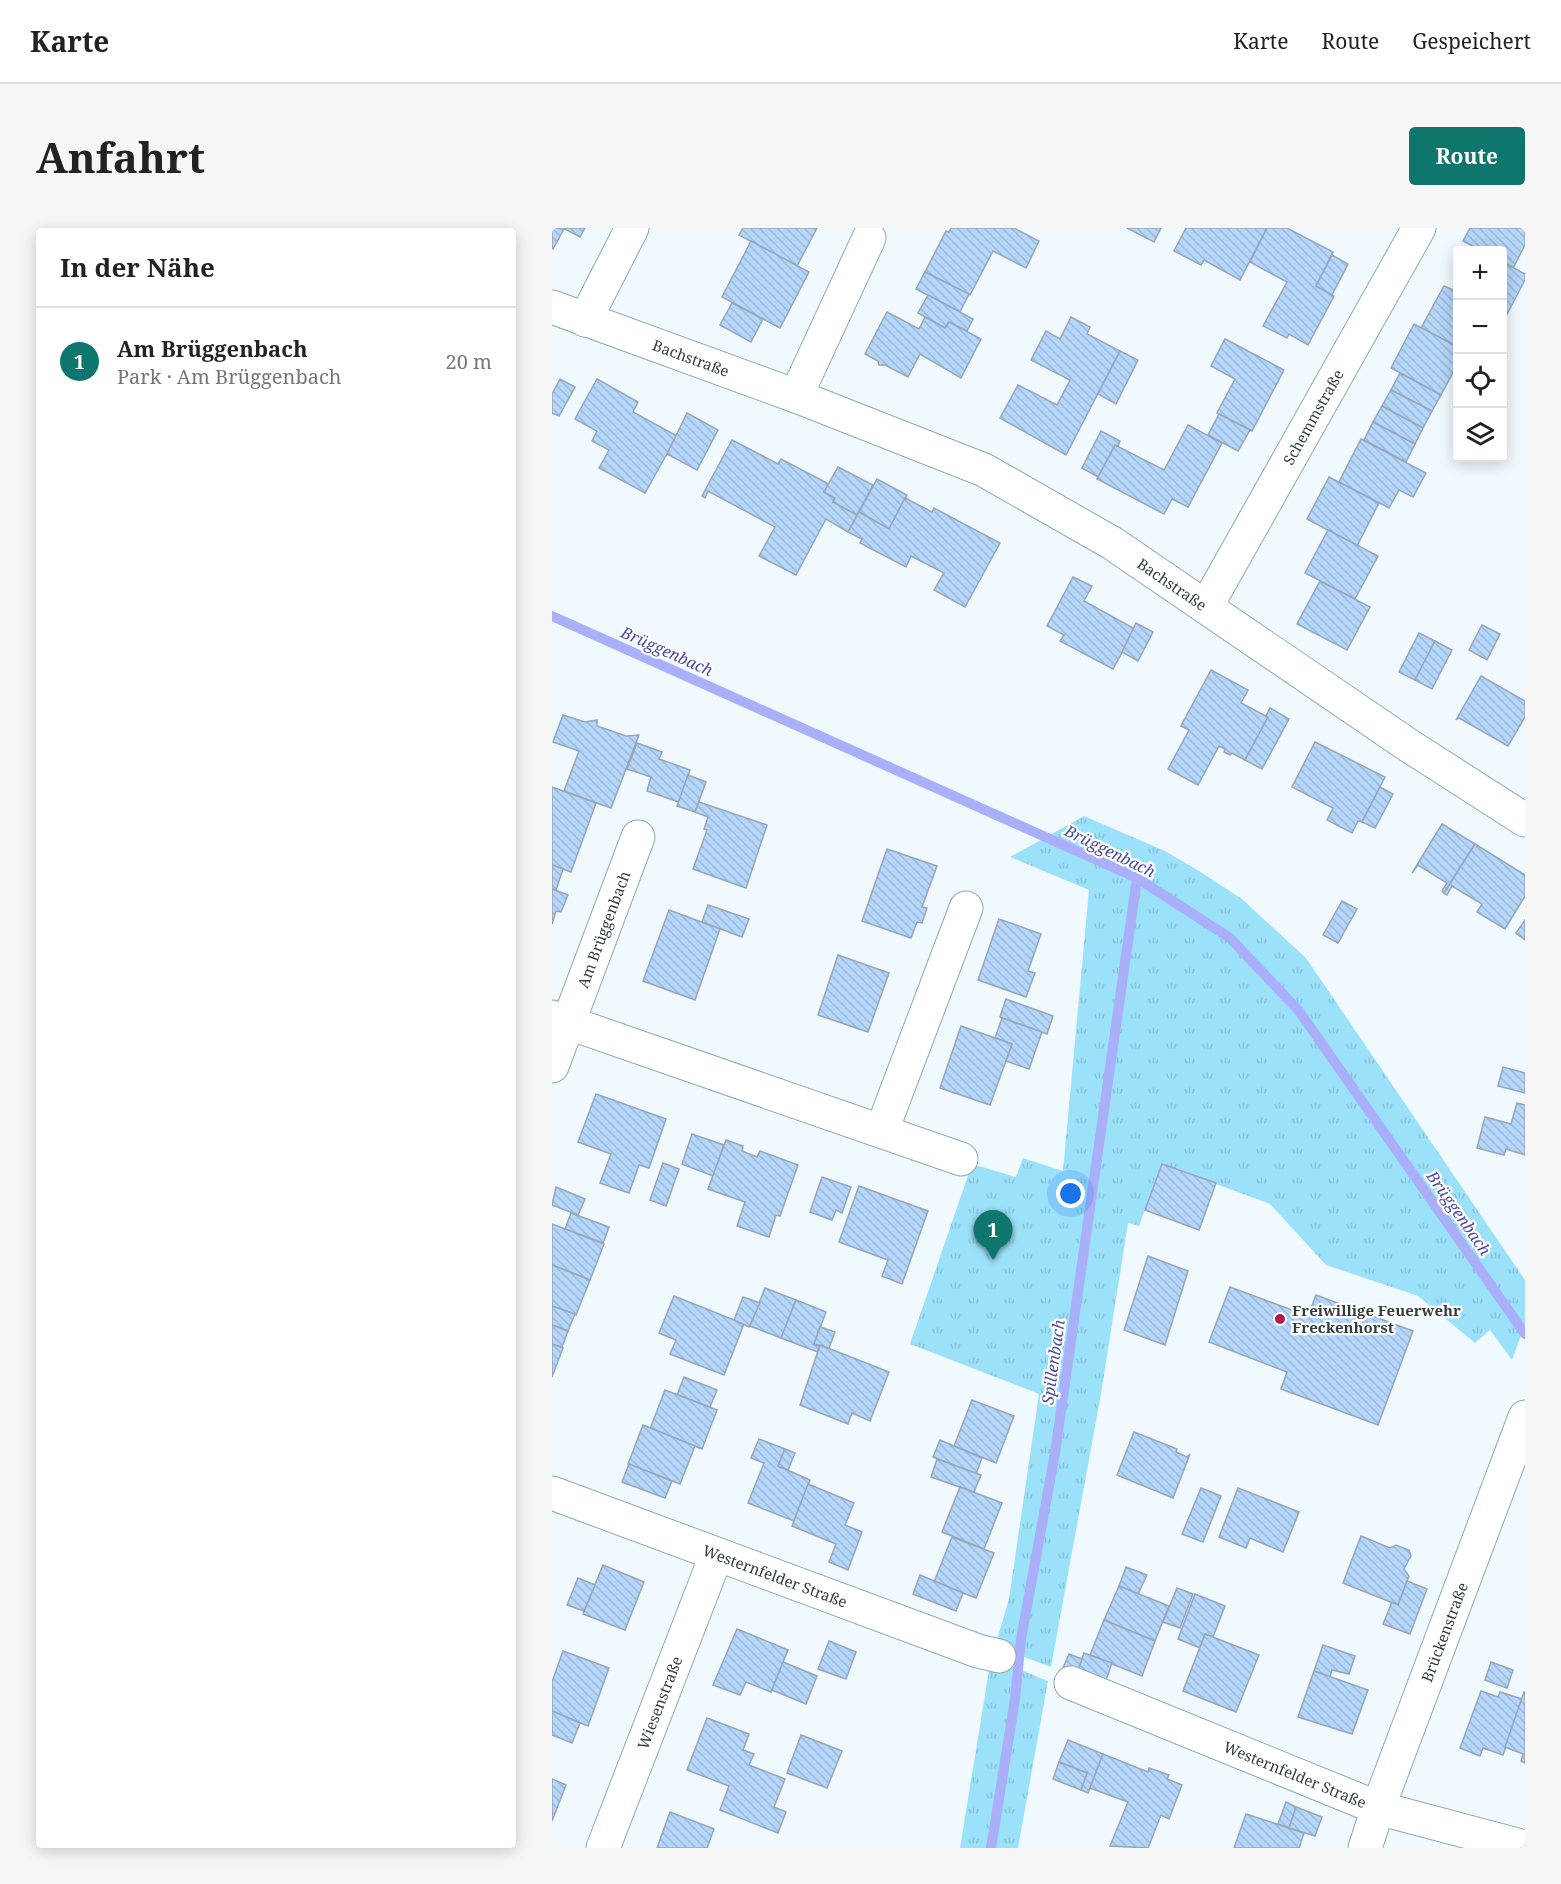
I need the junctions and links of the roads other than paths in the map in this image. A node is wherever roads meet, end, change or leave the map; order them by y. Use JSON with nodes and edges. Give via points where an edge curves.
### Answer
{"nodes":[{"id":1,"x":632,"y":228,"type":"edge"},
{"id":2,"x":1413,"y":230,"type":"edge"},
{"id":3,"x":869,"y":238,"type":"dead end"},
{"id":4,"x":552,"y":308,"type":"edge"},
{"id":5,"x":585,"y":320,"type":"junction"},
{"id":6,"x":796,"y":396,"type":"junction"},
{"id":7,"x":1206,"y":608,"type":"junction"},
{"id":8,"x":1525,"y":820,"type":"edge"},
{"id":9,"x":638,"y":837,"type":"dead end"},
{"id":10,"x":966,"y":909,"type":"dead end"},
{"id":11,"x":561,"y":1020,"type":"edge"},
{"id":12,"x":552,"y":1066,"type":"edge"},
{"id":13,"x":882,"y":1130,"type":"junction"},
{"id":14,"x":961,"y":1158,"type":"dead end"},
{"id":15,"x":1525,"y":1417,"type":"edge"},
{"id":16,"x":552,"y":1493,"type":"edge"},
{"id":17,"x":716,"y":1556,"type":"junction"},
{"id":18,"x":999,"y":1656,"type":"dead end"},
{"id":19,"x":1071,"y":1683,"type":"dead end"},
{"id":20,"x":1378,"y":1808,"type":"junction"},
{"id":21,"x":1525,"y":1847,"type":"edge"},
{"id":22,"x":603,"y":1848,"type":"edge"},
{"id":23,"x":1365,"y":1848,"type":"edge"}],
"edges":[{"from":1,"to":5,"type":"street"},
{"from":2,"to":7,"type":"street","name":"Schemmstraße"},
{"from":3,"to":6,"type":"street"},
{"from":4,"to":5,"type":"street","name":"Bachstraße"},
{"from":5,"to":6,"type":"street","name":"Bachstraße"},
{"from":6,"to":7,"type":"street","name":"Bachstraße","via":[[984,470],[1112,543]]},
{"from":7,"to":8,"type":"street","name":"Bachstraße"},
{"from":9,"to":11,"type":"street","name":"Am Brüggenbach"},
{"from":10,"to":13,"type":"street"},
{"from":11,"to":12,"type":"street","name":"Am Brüggenbach"},
{"from":11,"to":13,"type":"street"},
{"from":13,"to":14,"type":"street"},
{"from":15,"to":20,"type":"street","name":"Brückenstraße"},
{"from":16,"to":17,"type":"street","name":"Westernfelder Straße"},
{"from":17,"to":18,"type":"street","name":"Westernfelder Straße"},
{"from":17,"to":22,"type":"street","name":"Wiesenstraße"},
{"from":19,"to":20,"type":"street","name":"Westernfelder Straße"},
{"from":20,"to":21,"type":"street","name":"Westernfelder Straße"},
{"from":20,"to":23,"type":"street","name":"Brückenstraße"}]}
